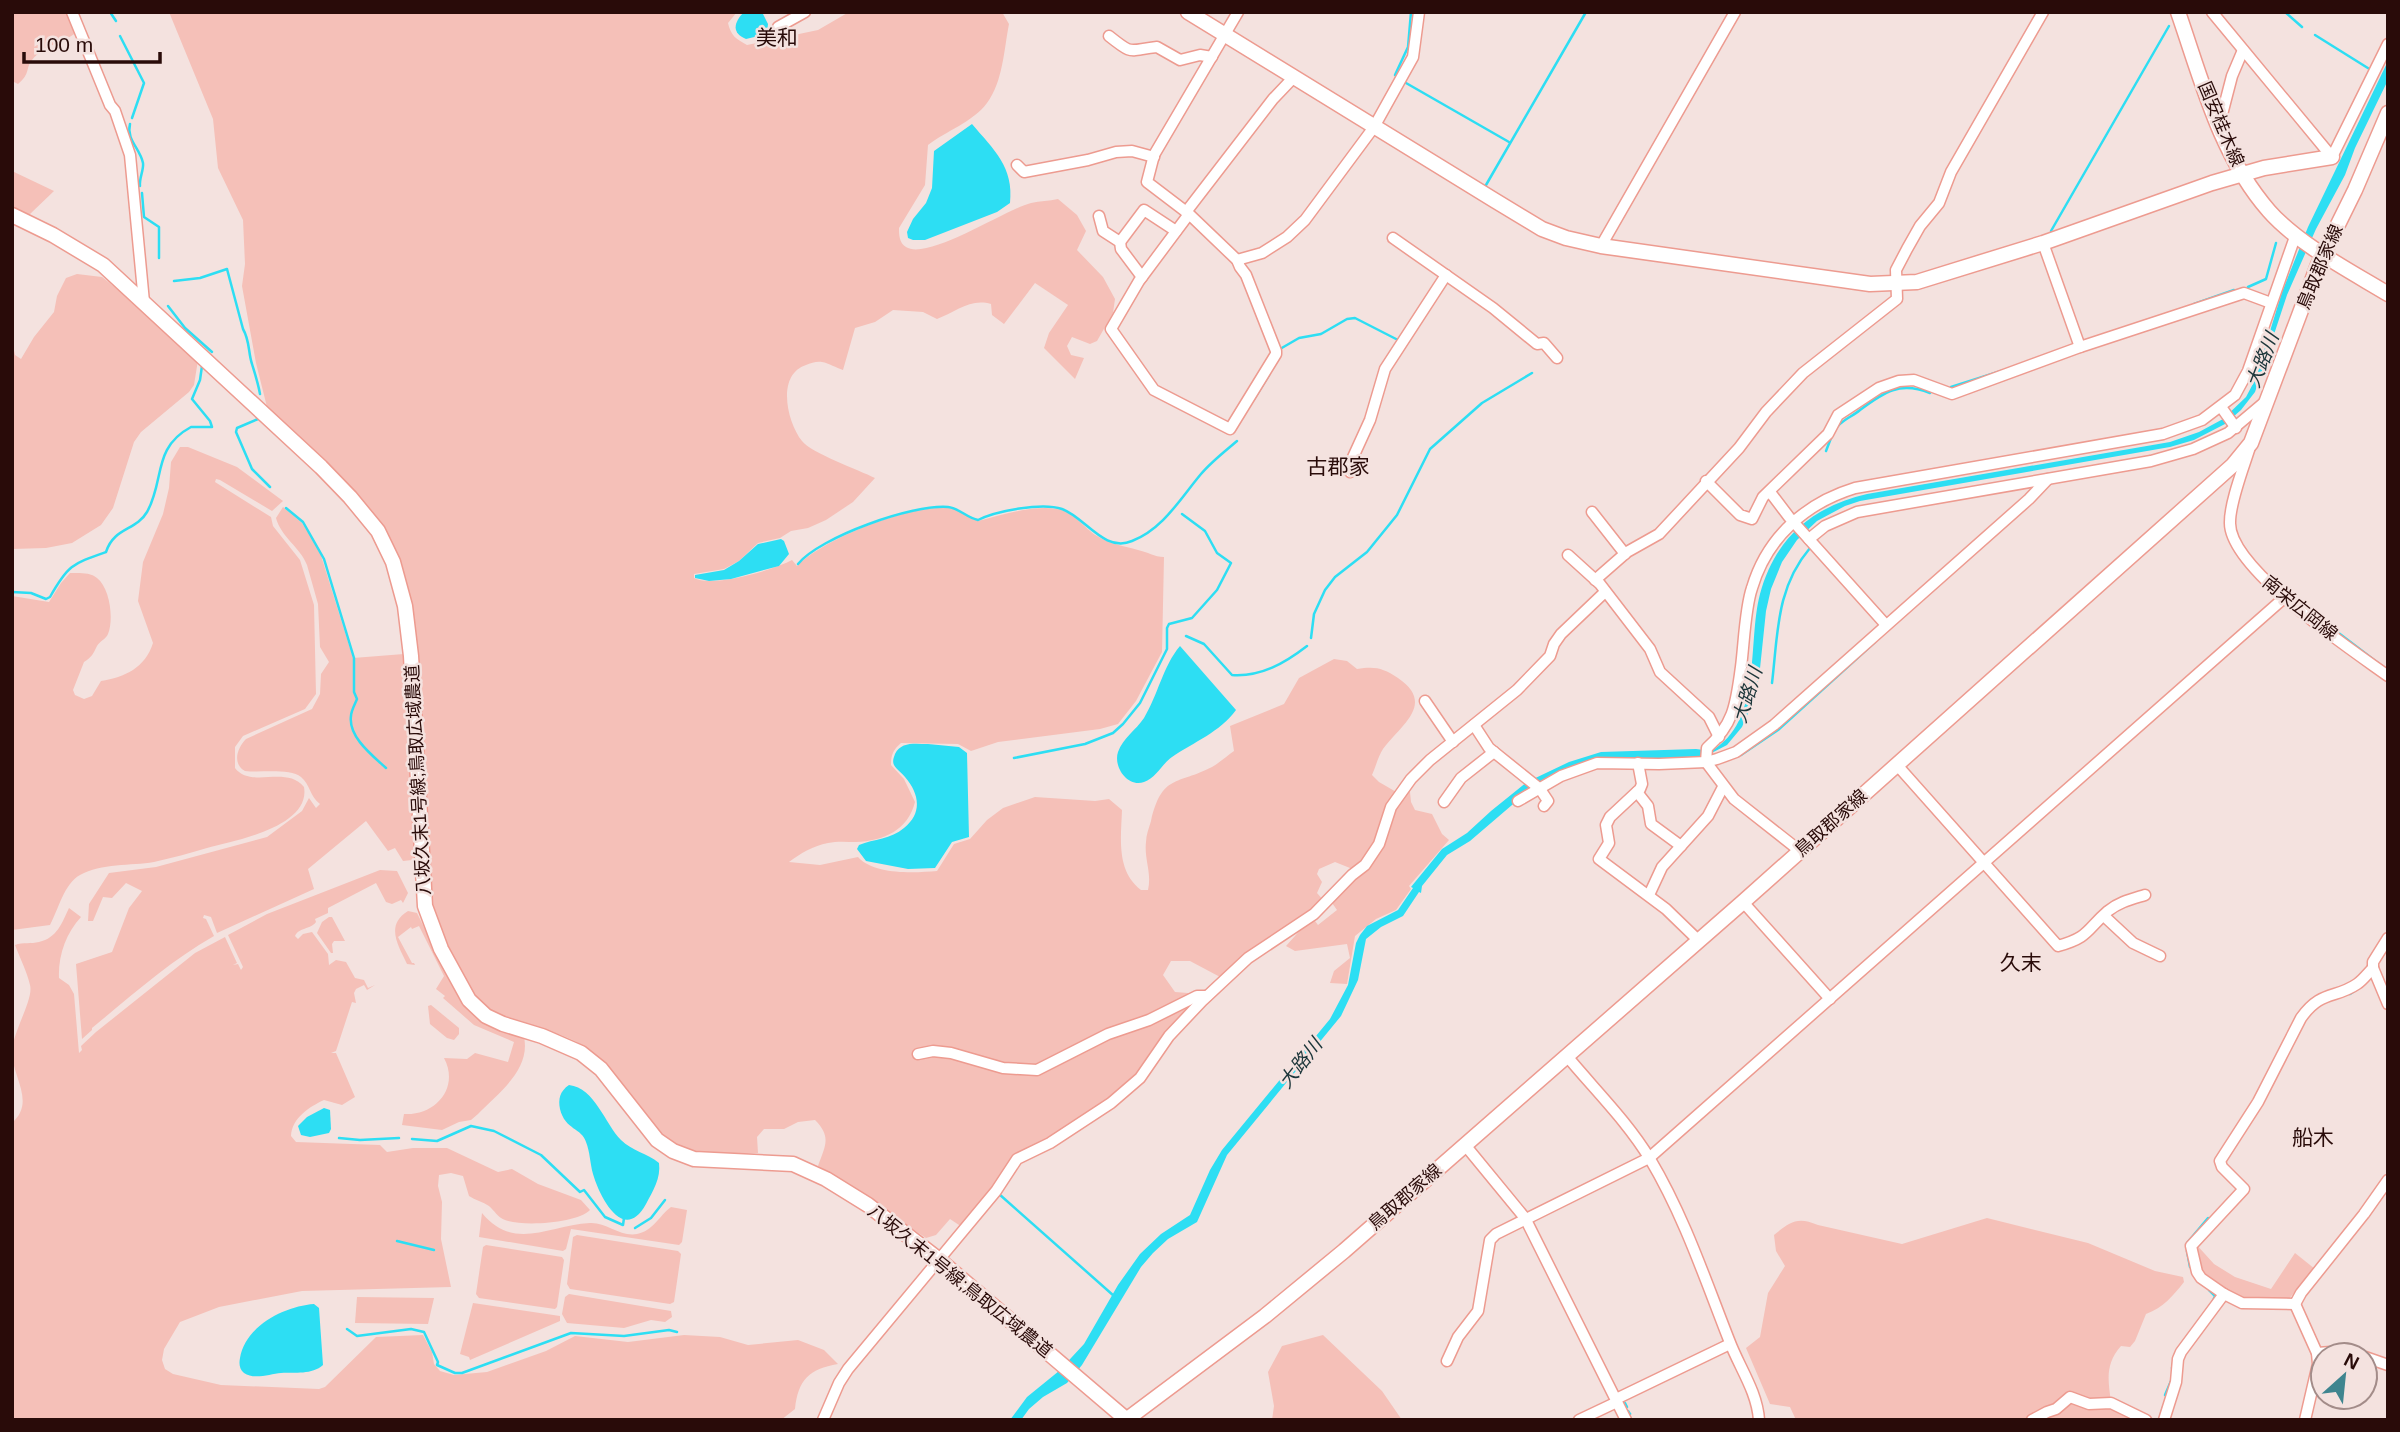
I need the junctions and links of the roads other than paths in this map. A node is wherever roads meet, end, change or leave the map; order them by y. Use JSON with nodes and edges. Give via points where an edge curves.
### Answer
{"nodes":[{"id":1,"x":72,"y":12,"type":"edge"},
{"id":2,"x":805,"y":12,"type":"edge"},
{"id":3,"x":1188,"y":12,"type":"edge"},
{"id":4,"x":1238,"y":12,"type":"edge"},
{"id":5,"x":1419,"y":12,"type":"edge"},
{"id":6,"x":1735,"y":12,"type":"edge"},
{"id":7,"x":2043,"y":12,"type":"edge"},
{"id":8,"x":2178,"y":12,"type":"edge"},
{"id":9,"x":2212,"y":12,"type":"edge"},
{"id":10,"x":778,"y":27,"type":"dead end"},
{"id":11,"x":1225,"y":35,"type":"junction"},
{"id":12,"x":1110,"y":36,"type":"dead end"},
{"id":13,"x":2388,"y":44,"type":"edge"},
{"id":14,"x":2243,"y":50,"type":"junction"},
{"id":15,"x":1212,"y":57,"type":"junction"},
{"id":16,"x":1293,"y":78,"type":"junction"},
{"id":17,"x":2388,"y":113,"type":"edge"},
{"id":18,"x":2219,"y":125,"type":"junction"},
{"id":19,"x":1374,"y":127,"type":"junction"},
{"id":20,"x":1154,"y":157,"type":"junction"},
{"id":21,"x":2332,"y":157,"type":"junction"},
{"id":22,"x":1017,"y":165,"type":"dead end"},
{"id":23,"x":2242,"y":174,"type":"junction"},
{"id":24,"x":1187,"y":213,"type":"junction"},
{"id":25,"x":12,"y":215,"type":"edge"},
{"id":26,"x":1099,"y":216,"type":"dead end"},
{"id":27,"x":1176,"y":231,"type":"junction"},
{"id":28,"x":2298,"y":236,"type":"junction"},
{"id":29,"x":1393,"y":238,"type":"dead end"},
{"id":30,"x":1120,"y":242,"type":"junction"},
{"id":31,"x":2043,"y":243,"type":"junction"},
{"id":32,"x":1601,"y":246,"type":"junction"},
{"id":33,"x":2319,"y":250,"type":"junction"},
{"id":34,"x":1237,"y":260,"type":"junction"},
{"id":35,"x":1446,"y":275,"type":"junction"},
{"id":36,"x":1142,"y":277,"type":"junction"},
{"id":37,"x":1895,"y":283,"type":"junction"},
{"id":38,"x":2388,"y":294,"type":"edge"},
{"id":39,"x":145,"y":302,"type":"junction"},
{"id":40,"x":2271,"y":303,"type":"junction"},
{"id":41,"x":2080,"y":347,"type":"junction"},
{"id":42,"x":1557,"y":358,"type":"dead end"},
{"id":43,"x":2266,"y":401,"type":"junction"},
{"id":44,"x":2221,"y":407,"type":"junction"},
{"id":45,"x":2236,"y":428,"type":"junction"},
{"id":46,"x":2250,"y":443,"type":"junction"},
{"id":47,"x":1350,"y":472,"type":"dead end"},
{"id":48,"x":2048,"y":479,"type":"junction"},
{"id":49,"x":1706,"y":481,"type":"junction"},
{"id":50,"x":1770,"y":492,"type":"junction"},
{"id":51,"x":1592,"y":512,"type":"dead end"},
{"id":52,"x":1793,"y":522,"type":"junction"},
{"id":53,"x":1809,"y":539,"type":"junction"},
{"id":54,"x":1625,"y":554,"type":"junction"},
{"id":55,"x":1568,"y":555,"type":"dead end"},
{"id":56,"x":1595,"y":580,"type":"junction"},
{"id":57,"x":1605,"y":592,"type":"junction"},
{"id":58,"x":2284,"y":598,"type":"junction"},
{"id":59,"x":1886,"y":625,"type":"junction"},
{"id":60,"x":2388,"y":676,"type":"edge"},
{"id":61,"x":1425,"y":701,"type":"dead end"},
{"id":62,"x":1474,"y":725,"type":"junction"},
{"id":63,"x":1719,"y":737,"type":"junction"},
{"id":64,"x":1453,"y":742,"type":"junction"},
{"id":65,"x":1494,"y":752,"type":"junction"},
{"id":66,"x":1706,"y":756,"type":"junction"},
{"id":67,"x":1638,"y":763,"type":"junction"},
{"id":68,"x":1897,"y":765,"type":"junction"},
{"id":69,"x":1723,"y":787,"type":"junction"},
{"id":70,"x":1540,"y":789,"type":"junction"},
{"id":71,"x":1637,"y":792,"type":"junction"},
{"id":72,"x":1518,"y":801,"type":"dead end"},
{"id":73,"x":1444,"y":802,"type":"dead end"},
{"id":74,"x":1544,"y":806,"type":"dead end"},
{"id":75,"x":1681,"y":846,"type":"junction"},
{"id":76,"x":1800,"y":851,"type":"junction"},
{"id":77,"x":1985,"y":863,"type":"junction"},
{"id":78,"x":1649,"y":895,"type":"junction"},
{"id":79,"x":2145,"y":895,"type":"dead end"},
{"id":80,"x":1743,"y":902,"type":"junction"},
{"id":81,"x":2104,"y":916,"type":"junction"},
{"id":82,"x":2388,"y":939,"type":"edge"},
{"id":83,"x":1698,"y":940,"type":"junction"},
{"id":84,"x":2160,"y":956,"type":"dead end"},
{"id":85,"x":2373,"y":968,"type":"junction"},
{"id":86,"x":1207,"y":996,"type":"junction"},
{"id":87,"x":1830,"y":999,"type":"junction"},
{"id":88,"x":2388,"y":1004,"type":"edge"},
{"id":89,"x":918,"y":1054,"type":"dead end"},
{"id":90,"x":1566,"y":1055,"type":"junction"},
{"id":91,"x":1465,"y":1145,"type":"junction"},
{"id":92,"x":1649,"y":1158,"type":"junction"},
{"id":93,"x":2388,"y":1180,"type":"edge"},
{"id":94,"x":1525,"y":1218,"type":"junction"},
{"id":95,"x":938,"y":1259,"type":"junction"},
{"id":96,"x":2224,"y":1294,"type":"junction"},
{"id":97,"x":2295,"y":1304,"type":"junction"},
{"id":98,"x":2312,"y":1341,"type":"edge"},
{"id":99,"x":1730,"y":1344,"type":"junction"},
{"id":100,"x":1447,"y":1361,"type":"dead end"},
{"id":101,"x":1617,"y":1400,"type":"junction"},
{"id":102,"x":2309,"y":1403,"type":"edge"},
{"id":103,"x":822,"y":1420,"type":"edge"},
{"id":104,"x":1127,"y":1420,"type":"edge"},
{"id":105,"x":1579,"y":1420,"type":"edge"},
{"id":106,"x":1626,"y":1420,"type":"edge"},
{"id":107,"x":1759,"y":1420,"type":"edge"},
{"id":108,"x":2032,"y":1420,"type":"edge"},
{"id":109,"x":2146,"y":1420,"type":"edge"},
{"id":110,"x":2164,"y":1420,"type":"edge"},
{"id":111,"x":2305,"y":1420,"type":"edge"}],
"edges":[{"from":1,"to":39,"type":"street","via":[[130,155]]},
{"from":2,"to":10,"type":"street"},
{"from":3,"to":11,"type":"street"},
{"from":4,"to":11,"type":"street"},
{"from":5,"to":19,"type":"street","via":[[1413,57]]},
{"from":6,"to":32,"type":"street"},
{"from":7,"to":37,"type":"street","via":[[1951,172],[1939,203],[1907,249]]},
{"from":8,"to":18,"type":"street","name":"国安桂木線"},
{"from":9,"to":14,"type":"street"},
{"from":11,"to":15,"type":"street"},
{"from":11,"to":16,"type":"street"},
{"from":12,"to":15,"type":"street","via":[[1133,52],[1157,47],[1180,60]]},
{"from":13,"to":21,"type":"street"},
{"from":14,"to":18,"type":"street"},
{"from":14,"to":21,"type":"street"},
{"from":15,"to":20,"type":"street"},
{"from":16,"to":19,"type":"street"},
{"from":16,"to":24,"type":"street"},
{"from":17,"to":33,"type":"street","name":"鳥取郡家線","via":[[2354,190]]},
{"from":18,"to":23,"type":"street","name":"国安桂木線"},
{"from":19,"to":32,"type":"street","via":[[1542,229]]},
{"from":19,"to":34,"type":"street","via":[[1305,220],[1262,253]]},
{"from":20,"to":22,"type":"street","via":[[1116,152],[1024,172]]},
{"from":20,"to":24,"type":"street","via":[[1147,182]]},
{"from":21,"to":23,"type":"street"},
{"from":23,"to":28,"type":"street","name":"国安桂木線","via":[[2270,212]]},
{"from":23,"to":31,"type":"street"},
{"from":24,"to":27,"type":"street"},
{"from":24,"to":34,"type":"street"},
{"from":25,"to":39,"type":"street","name":"八坂久末1号線;鳥取広域農道","via":[[103,265]]},
{"from":26,"to":30,"type":"street","via":[[1103,231]]},
{"from":27,"to":30,"type":"street","via":[[1144,210]]},
{"from":27,"to":36,"type":"street"},
{"from":28,"to":33,"type":"street","name":"国安桂木線"},
{"from":28,"to":40,"type":"street"},
{"from":29,"to":35,"type":"street"},
{"from":30,"to":36,"type":"street"},
{"from":31,"to":37,"type":"street","via":[[1917,282]]},
{"from":31,"to":41,"type":"street"},
{"from":32,"to":37,"type":"street","via":[[1870,284]]},
{"from":33,"to":38,"type":"street","name":"国安桂木線"},
{"from":33,"to":43,"type":"street","name":"鳥取郡家線"},
{"from":34,"to":36,"type":"street","via":[[1276,355],[1230,429],[1154,390],[1111,329]]},
{"from":35,"to":42,"type":"street","via":[[1537,344],[1544,343]]},
{"from":35,"to":47,"type":"street","via":[[1385,369]]},
{"from":37,"to":49,"type":"street","via":[[1897,299],[1787,388]]},
{"from":39,"to":95,"type":"street","name":"八坂久末1号線;鳥取広域農道","via":[[350,497],[378,531],[393,562],[405,606],[411,656],[425,906],[468,1000],[503,1024],[581,1053],[601,1069],[657,1140],[673,1151],[694,1159],[793,1164],[875,1209]]},
{"from":40,"to":41,"type":"street","via":[[2244,293]]},
{"from":40,"to":44,"type":"street","via":[[2248,371],[2235,395]]},
{"from":41,"to":50,"type":"street","via":[[1952,394],[1914,380],[1879,388],[1838,415],[1828,434]]},
{"from":43,"to":45,"type":"street"},
{"from":43,"to":46,"type":"street","name":"鳥取郡家線"},
{"from":44,"to":45,"type":"street"},
{"from":44,"to":52,"type":"street","via":[[2193,424],[2163,434],[1855,488],[1819,502]]},
{"from":45,"to":48,"type":"street","via":[[2193,450]]},
{"from":46,"to":58,"type":"street","name":"南栄広岡線","via":[[2230,522],[2232,537],[2254,569]]},
{"from":46,"to":68,"type":"street","name":"鳥取郡家線","via":[[2233,465],[2169,524]]},
{"from":48,"to":53,"type":"street","via":[[1857,512]]},
{"from":48,"to":59,"type":"street"},
{"from":49,"to":50,"type":"street","via":[[1740,514],[1752,519]]},
{"from":49,"to":54,"type":"street","via":[[1658,534]]},
{"from":50,"to":52,"type":"street"},
{"from":51,"to":54,"type":"street"},
{"from":52,"to":53,"type":"street"},
{"from":52,"to":63,"type":"street","via":[[1777,538],[1752,586],[1737,698]]},
{"from":53,"to":59,"type":"street"},
{"from":54,"to":56,"type":"street"},
{"from":55,"to":56,"type":"street"},
{"from":56,"to":57,"type":"street"},
{"from":57,"to":62,"type":"street","via":[[1561,634],[1550,656],[1519,688]]},
{"from":57,"to":63,"type":"street","via":[[1650,649],[1660,672],[1709,717]]},
{"from":58,"to":60,"type":"street","name":"南栄広岡線"},
{"from":58,"to":77,"type":"street"},
{"from":59,"to":66,"type":"street","via":[[1774,725],[1736,752]]},
{"from":61,"to":64,"type":"street"},
{"from":62,"to":64,"type":"street"},
{"from":62,"to":65,"type":"street"},
{"from":63,"to":66,"type":"street"},
{"from":64,"to":86,"type":"street","via":[[1411,779],[1391,807],[1379,844],[1365,865],[1314,914],[1248,958]]},
{"from":65,"to":70,"type":"street"},
{"from":65,"to":73,"type":"street","via":[[1461,778]]},
{"from":66,"to":67,"type":"street"},
{"from":66,"to":69,"type":"street"},
{"from":67,"to":70,"type":"street","via":[[1597,763]]},
{"from":67,"to":71,"type":"street","via":[[1642,784]]},
{"from":68,"to":76,"type":"street","name":"鳥取郡家線"},
{"from":68,"to":77,"type":"street"},
{"from":69,"to":75,"type":"street","via":[[1707,816]]},
{"from":69,"to":76,"type":"street"},
{"from":70,"to":72,"type":"street"},
{"from":70,"to":74,"type":"street","via":[[1548,801]]},
{"from":71,"to":75,"type":"street","via":[[1648,806],[1651,824]]},
{"from":71,"to":78,"type":"street","via":[[1610,817],[1606,825],[1609,842],[1599,859]]},
{"from":75,"to":78,"type":"street","via":[[1662,867]]},
{"from":76,"to":80,"type":"street","name":"鳥取郡家線"},
{"from":77,"to":81,"type":"street","via":[[2058,946],[2083,937]]},
{"from":77,"to":87,"type":"street"},
{"from":78,"to":83,"type":"street"},
{"from":79,"to":81,"type":"street","via":[[2119,904]]},
{"from":80,"to":83,"type":"street","name":"鳥取郡家線"},
{"from":80,"to":87,"type":"street"},
{"from":81,"to":84,"type":"street","via":[[2133,943]]},
{"from":82,"to":85,"type":"street"},
{"from":83,"to":90,"type":"street","name":"鳥取郡家線"},
{"from":85,"to":88,"type":"street"},
{"from":85,"to":96,"type":"street","via":[[2357,985],[2309,1006],[2258,1102],[2220,1161],[2244,1189],[2191,1246],[2201,1278]]},
{"from":86,"to":89,"type":"street","via":[[1197,996],[1150,1020],[1108,1034],[1037,1070],[1003,1068],[951,1053]]},
{"from":86,"to":95,"type":"street","via":[[1169,1036],[1140,1078],[1050,1143],[1017,1159]]},
{"from":87,"to":92,"type":"street"},
{"from":90,"to":91,"type":"street","name":"鳥取郡家線"},
{"from":90,"to":92,"type":"street"},
{"from":91,"to":94,"type":"street"},
{"from":91,"to":104,"type":"street","name":"鳥取郡家線","via":[[1265,1316]]},
{"from":92,"to":94,"type":"street"},
{"from":92,"to":99,"type":"street","via":[[1687,1230]]},
{"from":93,"to":97,"type":"street"},
{"from":94,"to":100,"type":"street","via":[[1490,1240],[1478,1311],[1458,1336]]},
{"from":94,"to":101,"type":"street"},
{"from":95,"to":103,"type":"street","via":[[848,1369]]},
{"from":95,"to":104,"type":"street","name":"八坂久末1号線;鳥取広域農道"},
{"from":96,"to":97,"type":"street","via":[[2242,1303]]},
{"from":96,"to":110,"type":"street","via":[[2181,1352]]},
{"from":97,"to":98,"type":"street"},
{"from":99,"to":101,"type":"street"},
{"from":99,"to":107,"type":"street","via":[[1756,1399]]},
{"from":101,"to":105,"type":"street"},
{"from":101,"to":106,"type":"street"},
{"from":102,"to":111,"type":"street"},
{"from":108,"to":109,"type":"street","via":[[2070,1397],[2089,1404],[2111,1403]]}]}
